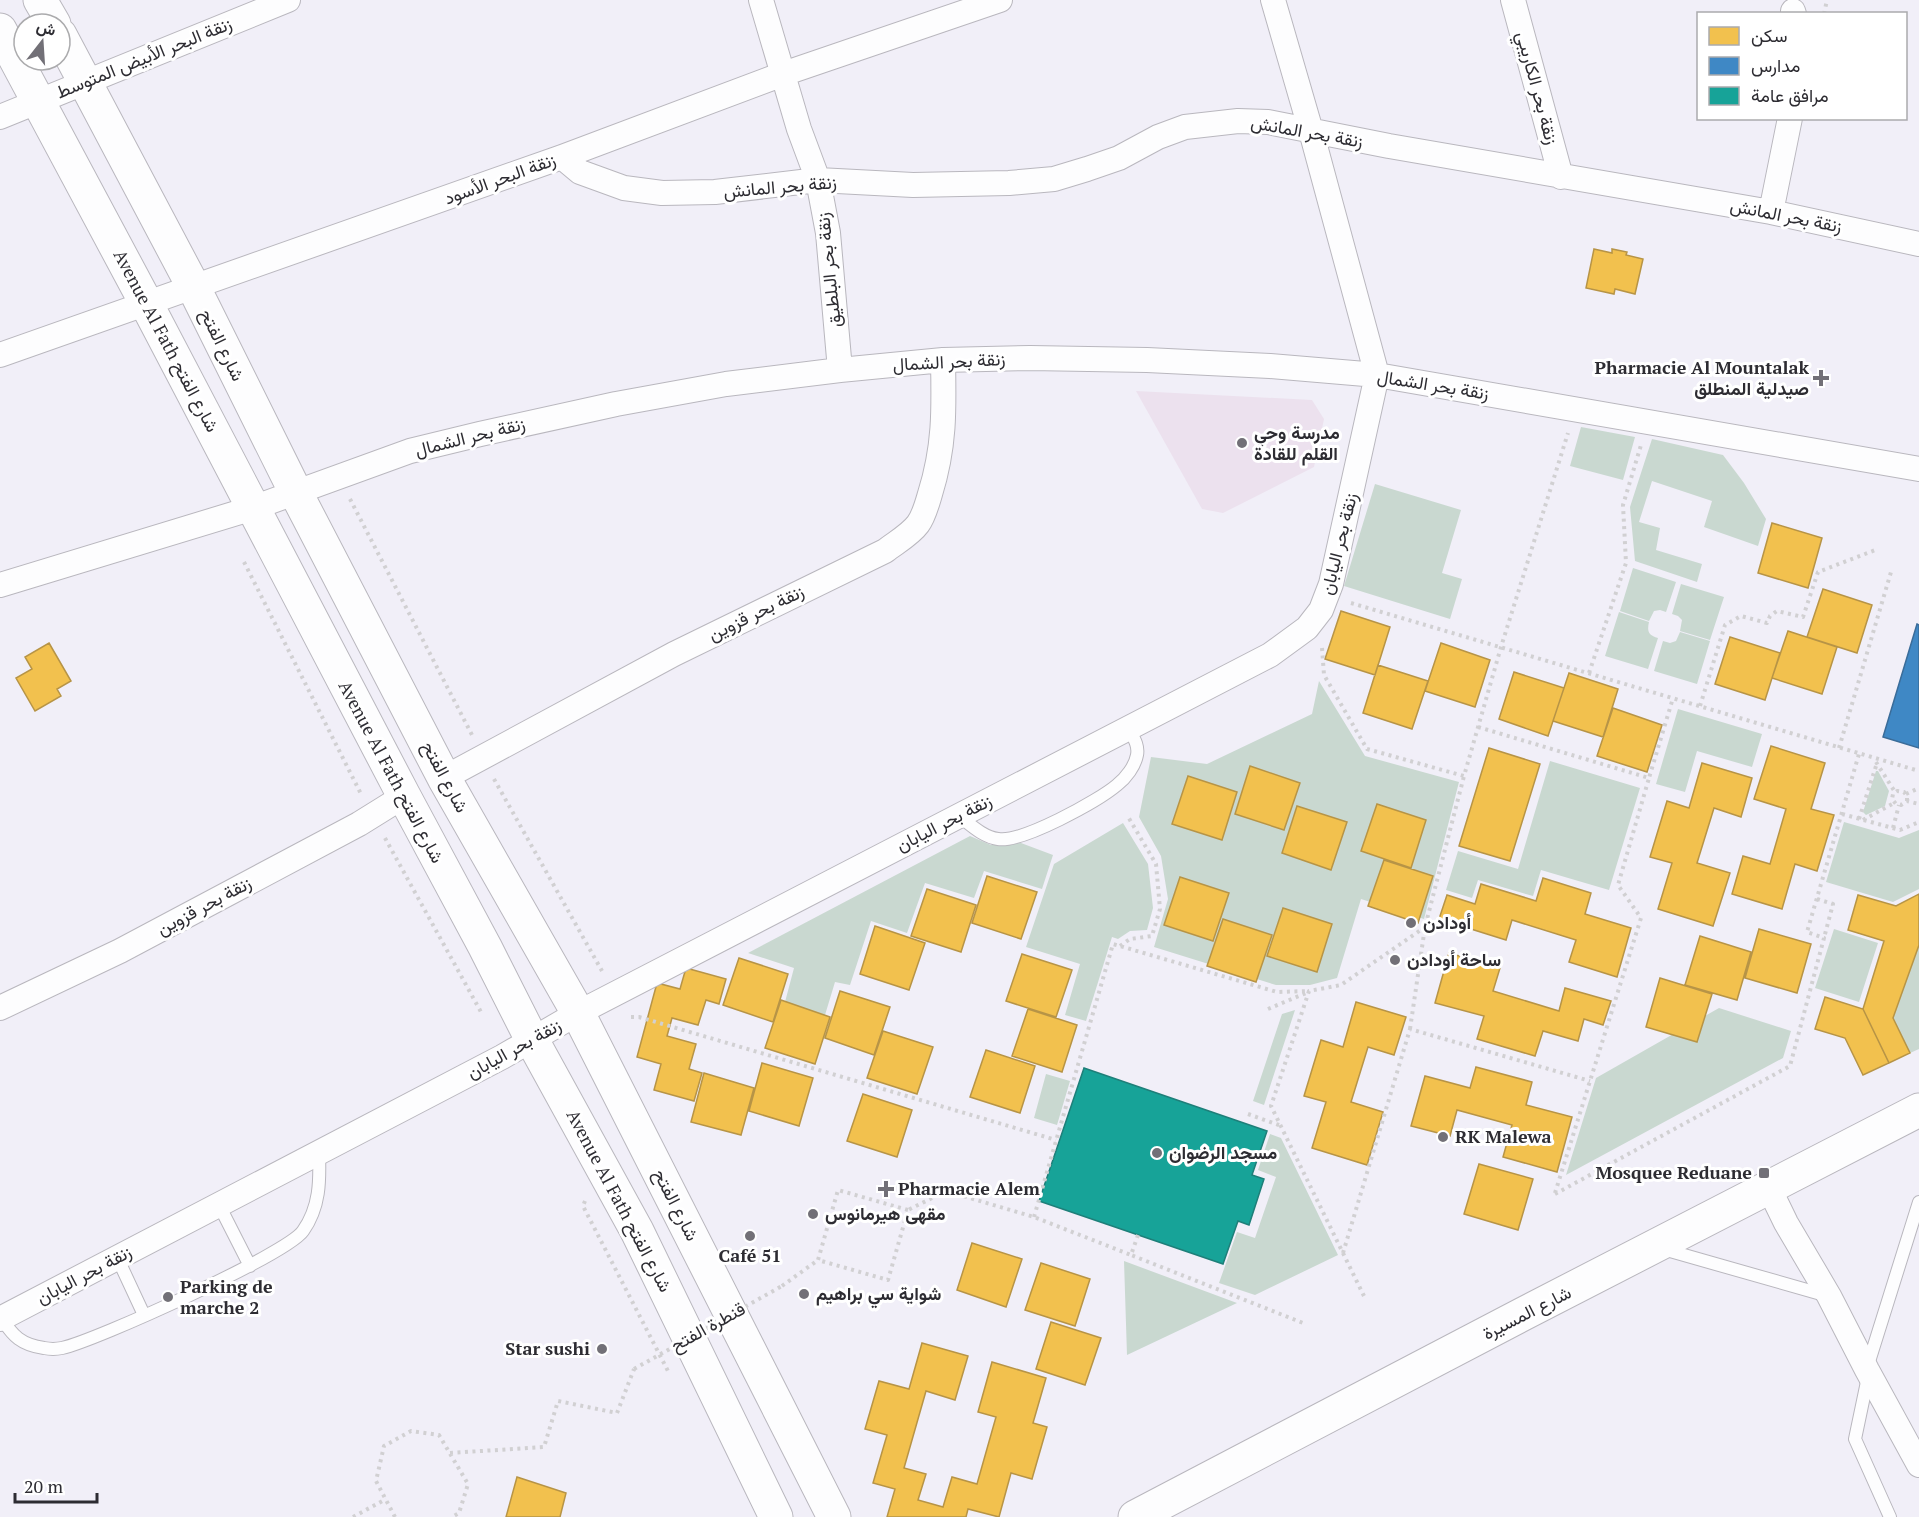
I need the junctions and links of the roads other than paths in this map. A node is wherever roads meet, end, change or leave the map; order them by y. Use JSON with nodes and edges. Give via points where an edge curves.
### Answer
{"nodes":[{"id":1,"x":288,"y":0,"type":"edge"},
{"id":2,"x":761,"y":0,"type":"edge"},
{"id":3,"x":1000,"y":0,"type":"edge"},
{"id":4,"x":1273,"y":0,"type":"edge"},
{"id":5,"x":1513,"y":0,"type":"edge"},
{"id":6,"x":0,"y":30,"type":"edge"},
{"id":7,"x":72,"y":56,"type":"edge"},
{"id":8,"x":783,"y":75,"type":"junction"},
{"id":9,"x":86,"y":81,"type":"junction"},
{"id":10,"x":39,"y":101,"type":"junction"},
{"id":11,"x":0,"y":117,"type":"edge"},
{"id":12,"x":1790,"y":120,"type":"edge"},
{"id":13,"x":1311,"y":131,"type":"junction"},
{"id":14,"x":562,"y":157,"type":"junction"},
{"id":15,"x":1561,"y":177,"type":"junction"},
{"id":16,"x":818,"y":180,"type":"junction"},
{"id":17,"x":1772,"y":212,"type":"junction"},
{"id":18,"x":1919,"y":244,"type":"edge"},
{"id":19,"x":194,"y":288,"type":"junction"},
{"id":20,"x":146,"y":303,"type":"junction"},
{"id":21,"x":0,"y":355,"type":"edge"},
{"id":22,"x":943,"y":360,"type":"junction"},
{"id":23,"x":840,"y":370,"type":"junction"},
{"id":24,"x":1377,"y":375,"type":"junction"},
{"id":25,"x":1919,"y":469,"type":"edge"},
{"id":26,"x":310,"y":488,"type":"junction"},
{"id":27,"x":253,"y":508,"type":"junction"},
{"id":28,"x":0,"y":585,"type":"edge"},
{"id":29,"x":1129,"y":729,"type":"junction"},
{"id":30,"x":444,"y":778,"type":"junction"},
{"id":31,"x":404,"y":796,"type":"junction"},
{"id":32,"x":959,"y":816,"type":"junction"},
{"id":33,"x":0,"y":1008,"type":"edge"},
{"id":34,"x":578,"y":1013,"type":"junction"},
{"id":35,"x":532,"y":1041,"type":"junction"},
{"id":36,"x":1919,"y":1110,"type":"edge"},
{"id":37,"x":319,"y":1153,"type":"junction"},
{"id":38,"x":1769,"y":1188,"type":"junction"},
{"id":39,"x":1919,"y":1202,"type":"edge"},
{"id":40,"x":219,"y":1206,"type":"junction"},
{"id":41,"x":1655,"y":1247,"type":"junction"},
{"id":42,"x":117,"y":1257,"type":"junction"},
{"id":43,"x":250,"y":1266,"type":"junction"},
{"id":44,"x":1829,"y":1296,"type":"junction"},
{"id":45,"x":144,"y":1315,"type":"junction"},
{"id":46,"x":1,"y":1318,"type":"edge"},
{"id":47,"x":1868,"y":1372,"type":"junction"},
{"id":48,"x":1919,"y":1465,"type":"edge"},
{"id":49,"x":776,"y":1517,"type":"edge"},
{"id":50,"x":834,"y":1517,"type":"edge"},
{"id":51,"x":1135,"y":1517,"type":"edge"},
{"id":52,"x":1890,"y":1517,"type":"edge"}],
"edges":[{"from":1,"to":9,"type":"street","name":"زنقة البحر الأبيض المتوسط"},
{"from":2,"to":8,"type":"street","name":"زنقة بحر البلطيق"},
{"from":3,"to":8,"type":"street","name":"زنقة البحر الأسود"},
{"from":4,"to":13,"type":"street","name":"زنقة بحر اليابان"},
{"from":5,"to":15,"type":"street","name":"زنقة بحر الكاريبي"},
{"from":6,"to":10,"type":"street","name":"Avenue Al Fath شارع الفتح"},
{"from":7,"to":9,"type":"street","name":"شارع الفتح"},
{"from":8,"to":14,"type":"street","name":"زنقة البحر الأسود"},
{"from":8,"to":16,"type":"street","name":"زنقة بحر البلطيق"},
{"from":9,"to":10,"type":"street","name":"زنقة البحر الأبيض المتوسط"},
{"from":9,"to":19,"type":"street","name":"شارع الفتح"},
{"from":10,"to":11,"type":"street","name":"زنقة البحر الأبيض المتوسط"},
{"from":10,"to":20,"type":"street","name":"Avenue Al Fath شارع الفتح"},
{"from":12,"to":17,"type":"street"},
{"from":13,"to":15,"type":"street","name":"زنقة بحر المانش"},
{"from":13,"to":16,"type":"street","name":"زنقة بحر المانش","via":[[1268,122],[1238,121],[1185,127],[1119,158],[1054,178],[1009,183],[933,185]]},
{"from":13,"to":24,"type":"street","name":"زنقة بحر اليابان"},
{"from":14,"to":16,"type":"street","name":"زنقة بحر المانش","via":[[580,172],[624,188],[662,193],[715,192]]},
{"from":14,"to":19,"type":"street","name":"زنقة البحر الأسود"},
{"from":15,"to":17,"type":"street","name":"زنقة بحر المانش"},
{"from":16,"to":23,"type":"street","name":"زنقة بحر البلطيق","via":[[828,233]]},
{"from":17,"to":18,"type":"street","name":"زنقة بحر المانش"},
{"from":19,"to":20,"type":"street","name":"زنقة البحر الأسود"},
{"from":19,"to":26,"type":"street","name":"شارع الفتح"},
{"from":20,"to":21,"type":"street","name":"زنقة البحر الأسود"},
{"from":20,"to":27,"type":"street","name":"Avenue Al Fath شارع الفتح"},
{"from":22,"to":23,"type":"street","name":"زنقة بحر الشمال"},
{"from":22,"to":24,"type":"street","name":"زنقة بحر الشمال","via":[[1147,360]]},
{"from":22,"to":30,"type":"street","name":"زنقة بحر قزوين","via":[[945,420],[941,452],[918,525],[885,551],[674,654]]},
{"from":23,"to":26,"type":"street","name":"زنقة بحر الشمال","via":[[726,384],[616,404],[410,451]]},
{"from":24,"to":25,"type":"street","name":"زنقة بحر الشمال"},
{"from":24,"to":29,"type":"street","name":"زنقة بحر اليابان","via":[[1331,584],[1307,627],[1270,655]]},
{"from":26,"to":27,"type":"street","name":"زنقة بحر الشمال"},
{"from":26,"to":30,"type":"street","name":"شارع الفتح"},
{"from":27,"to":28,"type":"street","name":"زنقة بحر الشمال"},
{"from":27,"to":31,"type":"street","name":"Avenue Al Fath شارع الفتح"},
{"from":29,"to":32,"type":"street","name":"زنقة بحر اليابان"},
{"from":29,"to":32,"type":"lane","via":[[1138,746],[1131,770],[1118,784],[1059,819],[1022,837],[998,840]]},
{"from":30,"to":34,"type":"street","name":"شارع الفتح"},
{"from":31,"to":33,"type":"street","name":"زنقة بحر قزوين","via":[[359,824],[120,951]]},
{"from":31,"to":35,"type":"street","name":"Avenue Al Fath شارع الفتح"},
{"from":32,"to":34,"type":"street","name":"زنقة بحر اليابان"},
{"from":34,"to":35,"type":"street","name":"زنقة بحر اليابان"},
{"from":34,"to":50,"type":"street","name":"شارع الفتح"},
{"from":35,"to":37,"type":"street","name":"زنقة بحر اليابان"},
{"from":35,"to":49,"type":"street","name":"Avenue Al Fath شارع الفتح","via":[[637,1231]]},
{"from":36,"to":38,"type":"street","name":"شارع المسيرة"},
{"from":37,"to":40,"type":"street","name":"زنقة بحر اليابان"},
{"from":37,"to":43,"type":"lane","via":[[318,1198],[302,1233]]},
{"from":38,"to":41,"type":"street","name":"شارع المسيرة"},
{"from":38,"to":44,"type":"street"},
{"from":39,"to":47,"type":"lane"},
{"from":40,"to":42,"type":"street","name":"زنقة بحر اليابان"},
{"from":40,"to":43,"type":"lane"},
{"from":41,"to":44,"type":"lane"},
{"from":41,"to":51,"type":"street","name":"شارع المسيرة"},
{"from":42,"to":45,"type":"lane"},
{"from":42,"to":46,"type":"street","name":"زنقة بحر اليابان"},
{"from":43,"to":45,"type":"lane"},
{"from":44,"to":47,"type":"street"},
{"from":45,"to":46,"type":"lane","via":[[61,1348],[19,1341]]},
{"from":47,"to":48,"type":"street"},
{"from":47,"to":52,"type":"lane","via":[[1855,1439]]}]}
